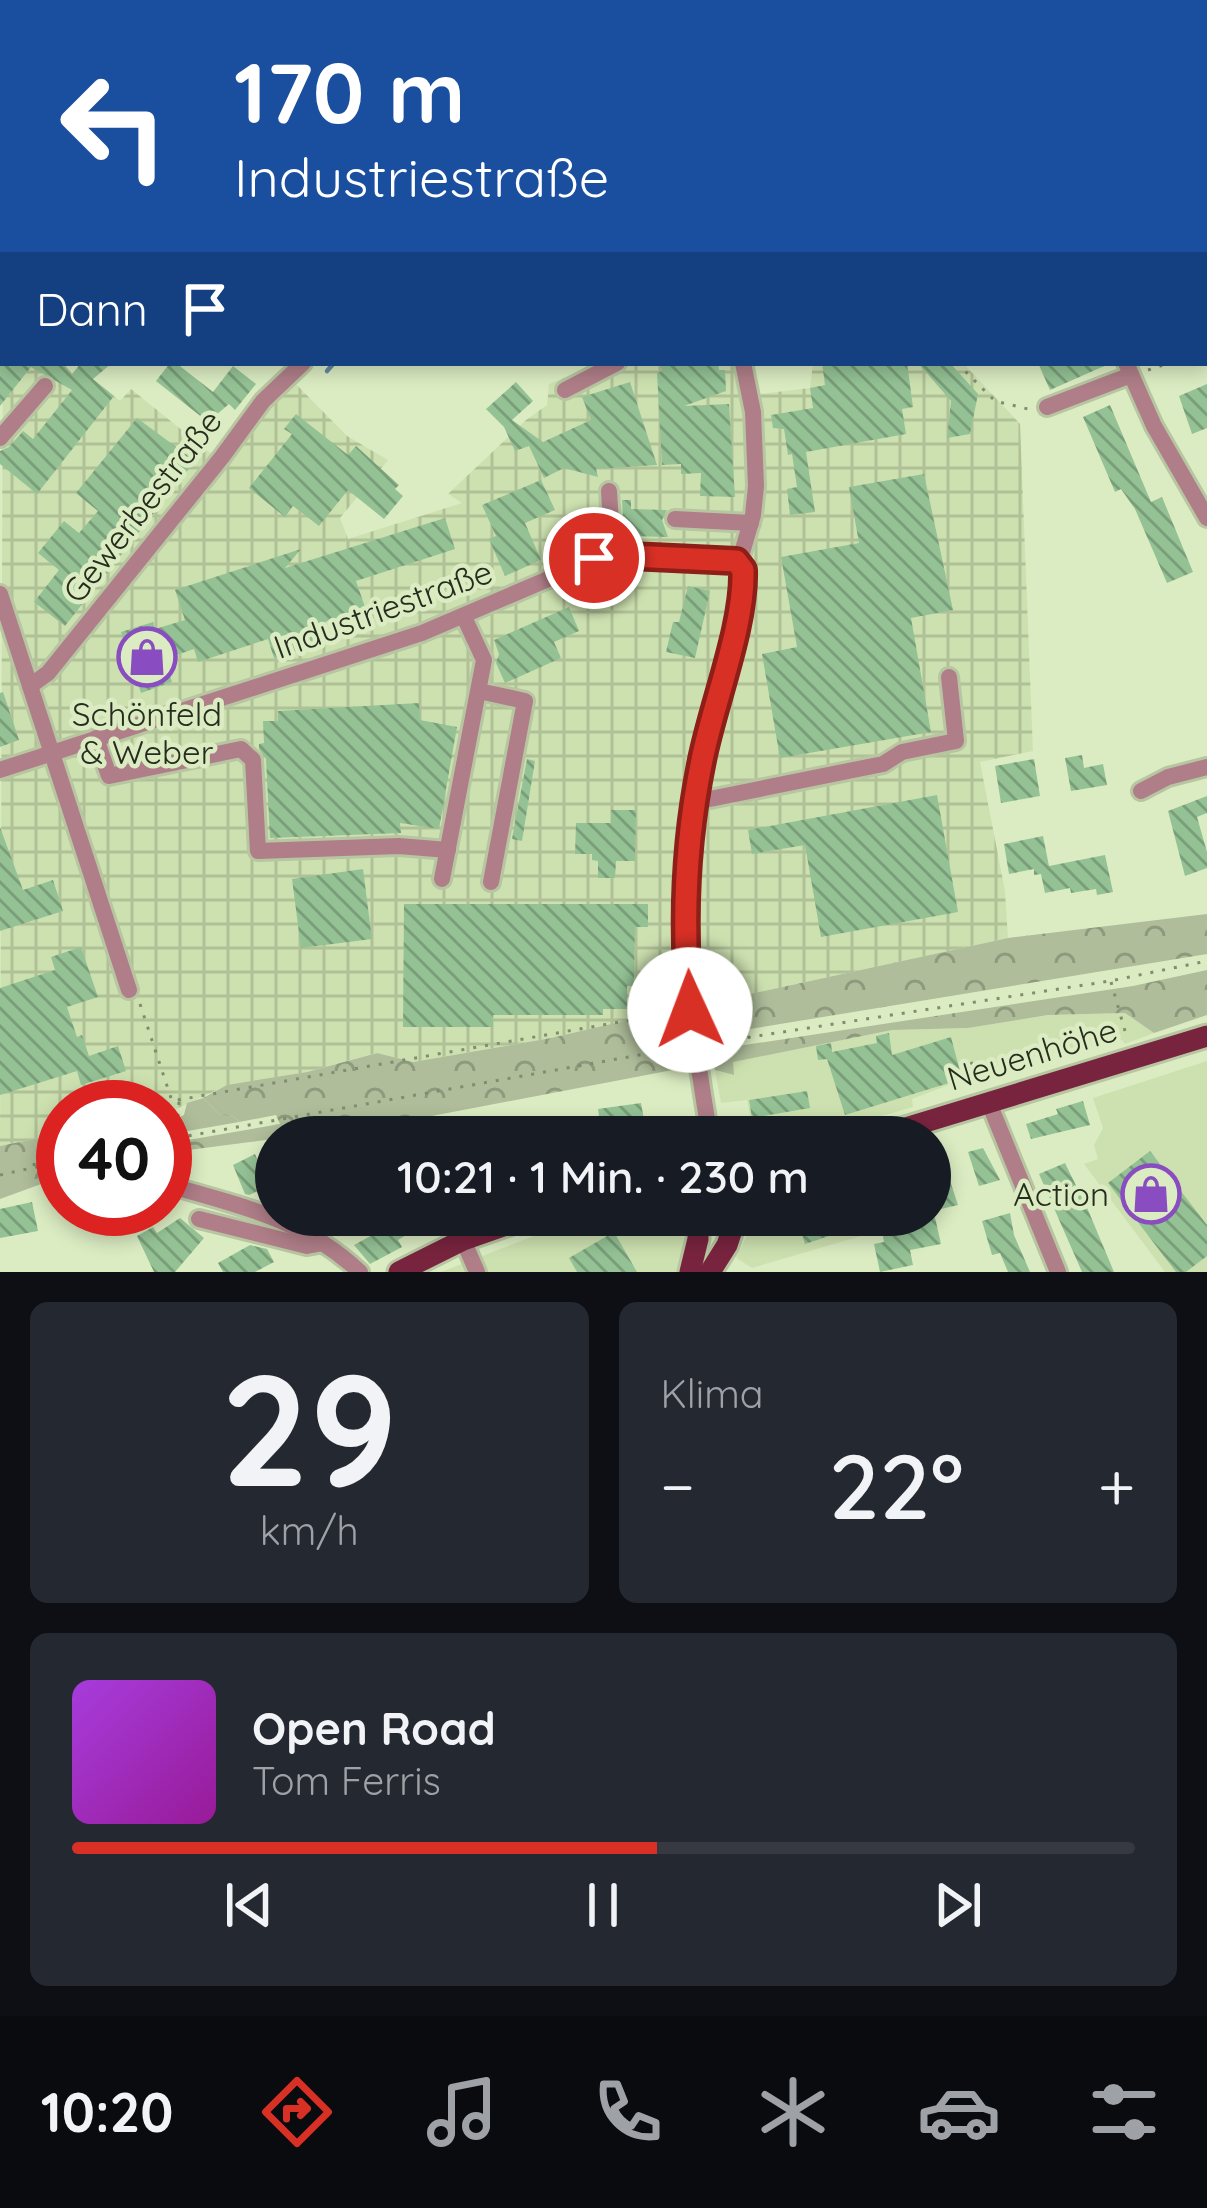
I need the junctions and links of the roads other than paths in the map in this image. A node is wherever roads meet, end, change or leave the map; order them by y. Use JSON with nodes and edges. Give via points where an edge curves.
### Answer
{"nodes":[{"id":1,"x":300,"y":366,"type":"edge"},
{"id":2,"x":611,"y":366,"type":"edge"},
{"id":3,"x":743,"y":366,"type":"edge"},
{"id":4,"x":1128,"y":369,"type":"edge"},
{"id":5,"x":45,"y":386,"type":"dead end"},
{"id":6,"x":565,"y":390,"type":"dead end"},
{"id":7,"x":1047,"y":407,"type":"road end"},
{"id":8,"x":0,"y":438,"type":"edge"},
{"id":9,"x":609,"y":491,"type":"dead end"},
{"id":10,"x":1207,"y":518,"type":"edge"},
{"id":11,"x":675,"y":519,"type":"dead end"},
{"id":12,"x":751,"y":523,"type":"junction"},
{"id":13,"x":620,"y":555,"type":"junction"},
{"id":14,"x":739,"y":563,"type":"junction"},
{"id":15,"x":0,"y":594,"type":"edge"},
{"id":16,"x":464,"y":616,"type":"junction"},
{"id":17,"x":949,"y":676,"type":"dead end"},
{"id":18,"x":30,"y":686,"type":"junction"},
{"id":19,"x":478,"y":691,"type":"junction"},
{"id":20,"x":96,"y":738,"type":"junction"},
{"id":21,"x":50,"y":753,"type":"junction"},
{"id":22,"x":1207,"y":767,"type":"edge"},
{"id":23,"x":0,"y":770,"type":"edge"},
{"id":24,"x":1141,"y":791,"type":"dead end"},
{"id":25,"x":694,"y":802,"type":"junction"},
{"id":26,"x":448,"y":850,"type":"junction"},
{"id":27,"x":442,"y":879,"type":"dead end"},
{"id":28,"x":490,"y":882,"type":"dead end"},
{"id":29,"x":129,"y":990,"type":"road end"},
{"id":30,"x":1207,"y":1036,"type":"edge"},
{"id":31,"x":989,"y":1103,"type":"junction"},
{"id":32,"x":707,"y":1116,"type":"edge"},
{"id":33,"x":946,"y":1116,"type":"edge"},
{"id":34,"x":192,"y":1192,"type":"edge"},
{"id":35,"x":199,"y":1219,"type":"dead end"},
{"id":36,"x":475,"y":1236,"type":"edge"},
{"id":37,"x":698,"y":1236,"type":"edge"},
{"id":38,"x":730,"y":1236,"type":"edge"},
{"id":39,"x":463,"y":1240,"type":"junction"},
{"id":40,"x":323,"y":1244,"type":"junction"},
{"id":41,"x":360,"y":1272,"type":"edge"},
{"id":42,"x":398,"y":1272,"type":"edge"},
{"id":43,"x":477,"y":1272,"type":"edge"},
{"id":44,"x":690,"y":1272,"type":"edge"},
{"id":45,"x":710,"y":1272,"type":"edge"},
{"id":46,"x":1058,"y":1272,"type":"edge"}],
"edges":[{"from":1,"to":18,"type":"street","name":"Gewerbestraße"},
{"from":2,"to":6,"type":"street"},
{"from":3,"to":12,"type":"street","via":[[756,442]]},
{"from":4,"to":7,"type":"street"},
{"from":4,"to":10,"type":"street"},
{"from":5,"to":8,"type":"street"},
{"from":9,"to":13,"type":"street"},
{"from":11,"to":12,"type":"street"},
{"from":12,"to":14,"type":"street"},
{"from":13,"to":14,"type":"street","name":"Industriestraße"},
{"from":13,"to":16,"type":"street","name":"Industriestraße","via":[[594,558]]},
{"from":14,"to":25,"type":"street","via":[[740,599]]},
{"from":15,"to":18,"type":"street"},
{"from":16,"to":19,"type":"street","via":[[484,660]]},
{"from":16,"to":20,"type":"street","name":"Industriestraße"},
{"from":17,"to":25,"type":"street","via":[[956,741]]},
{"from":18,"to":21,"type":"street"},
{"from":19,"to":26,"type":"street"},
{"from":19,"to":28,"type":"street","via":[[525,700]]},
{"from":20,"to":21,"type":"street","name":"Industriestraße"},
{"from":20,"to":26,"type":"street","via":[[109,776],[241,749],[253,760],[259,851]]},
{"from":21,"to":23,"type":"street","name":"Industriestraße"},
{"from":21,"to":29,"type":"street"},
{"from":22,"to":24,"type":"street"},
{"from":25,"to":32,"type":"street","via":[[687,853],[690,1010]]},
{"from":26,"to":27,"type":"street"},
{"from":30,"to":31,"type":"main road","name":"Neuenhöhe"},
{"from":31,"to":33,"type":"main road","name":"Neuenhöhe"},
{"from":31,"to":46,"type":"street"},
{"from":34,"to":40,"type":"street","via":[[281,1217]]},
{"from":35,"to":40,"type":"street"},
{"from":36,"to":39,"type":"main road"},
{"from":37,"to":44,"type":"main road"},
{"from":38,"to":45,"type":"main road"},
{"from":39,"to":42,"type":"main road"},
{"from":39,"to":43,"type":"street"},
{"from":40,"to":41,"type":"street"}]}
